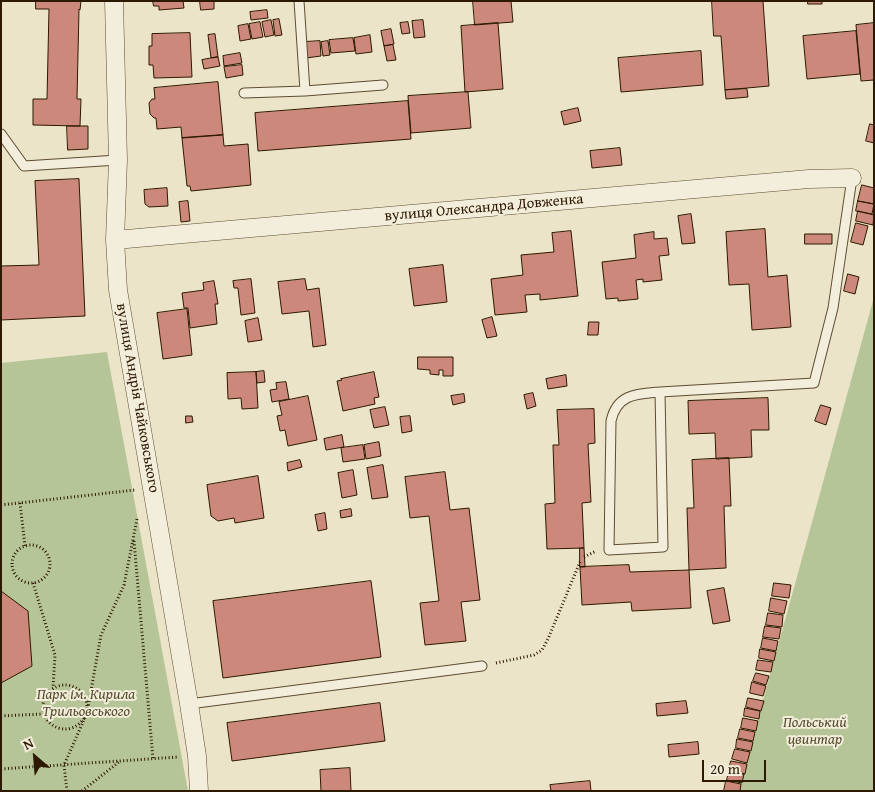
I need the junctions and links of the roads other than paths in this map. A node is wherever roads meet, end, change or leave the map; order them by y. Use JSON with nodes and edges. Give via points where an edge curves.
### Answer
{"nodes":[{"id":1,"x":114,"y":1,"type":"edge"},
{"id":2,"x":299,"y":1,"type":"edge"},
{"id":3,"x":383,"y":86,"type":"dead end"},
{"id":4,"x":304,"y":91,"type":"junction"},
{"id":5,"x":244,"y":93,"type":"dead end"},
{"id":6,"x":1,"y":134,"type":"edge"},
{"id":7,"x":118,"y":160,"type":"junction"},
{"id":8,"x":852,"y":178,"type":"joint"},
{"id":9,"x":115,"y":240,"type":"junction"},
{"id":10,"x":660,"y":392,"type":"junction"},
{"id":11,"x":482,"y":666,"type":"road end"},
{"id":12,"x":189,"y":704,"type":"junction"},
{"id":13,"x":199,"y":791,"type":"edge"}],
"edges":[{"from":1,"to":7,"type":"street","name":"вулиця Андрія Чайковського"},
{"from":2,"to":4,"type":"lane"},
{"from":3,"to":4,"type":"lane"},
{"from":4,"to":5,"type":"lane"},
{"from":6,"to":7,"type":"lane","via":[[24,166]]},
{"from":7,"to":9,"type":"street","name":"вулиця Андрія Чайковського"},
{"from":8,"to":9,"type":"street","name":"вулиця Олександра Довженка","via":[[809,179]]},
{"from":8,"to":10,"type":"lane","via":[[833,308],[814,382]]},
{"from":9,"to":12,"type":"street","name":"вулиця Андрія Чайковського","via":[[118,290]]},
{"from":10,"to":10,"type":"lane","via":[[663,547],[609,550],[613,412],[622,400],[631,396]]},
{"from":11,"to":12,"type":"lane"},
{"from":12,"to":13,"type":"street","name":"вулиця Андрія Чайковського"}]}
